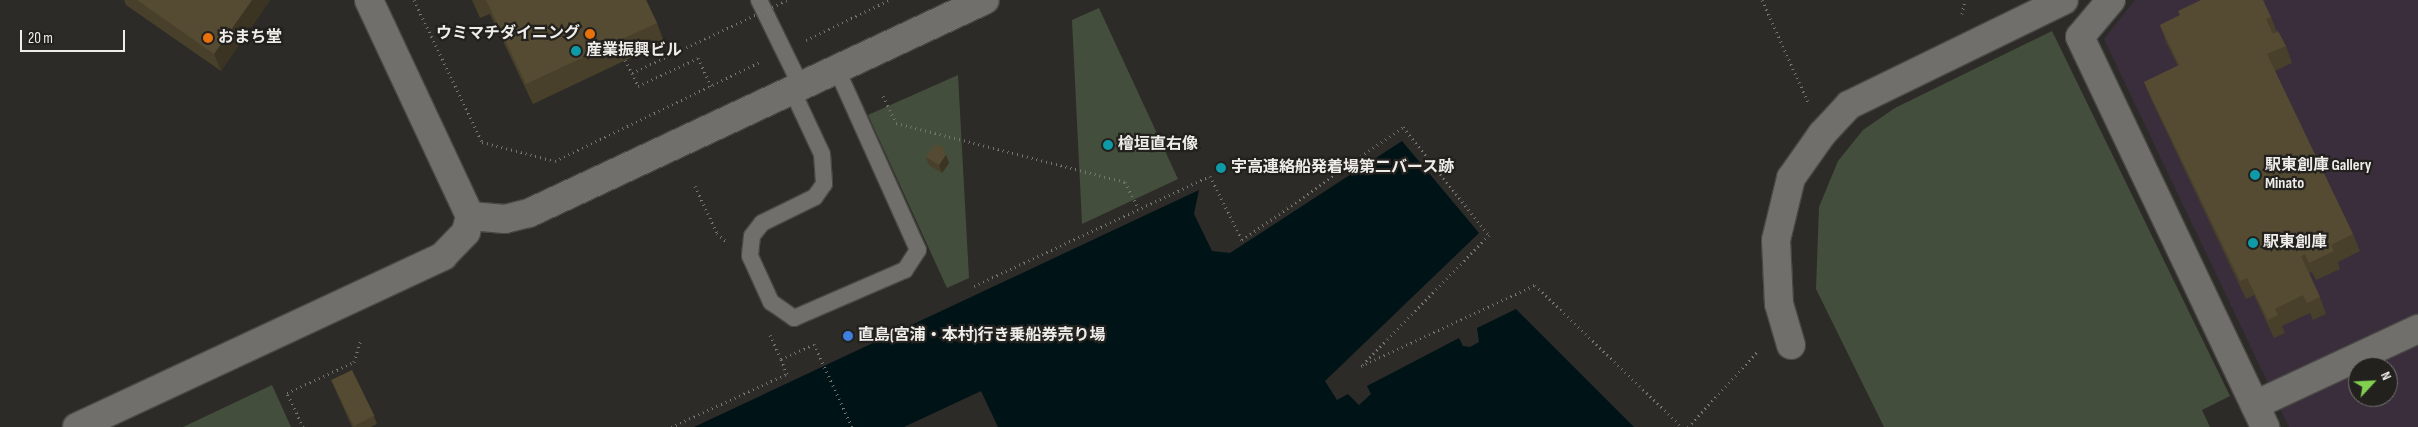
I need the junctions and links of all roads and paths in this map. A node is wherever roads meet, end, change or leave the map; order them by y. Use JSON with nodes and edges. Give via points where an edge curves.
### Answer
{"nodes":[{"id":1,"x":369,"y":0,"type":"edge"},
{"id":2,"x":414,"y":0,"type":"edge"},
{"id":3,"x":759,"y":0,"type":"edge"},
{"id":4,"x":788,"y":0,"type":"edge"},
{"id":5,"x":889,"y":0,"type":"edge"},
{"id":6,"x":985,"y":0,"type":"edge"},
{"id":7,"x":1762,"y":0,"type":"edge"},
{"id":8,"x":2064,"y":0,"type":"edge"},
{"id":9,"x":2111,"y":0,"type":"edge"},
{"id":10,"x":783,"y":51,"type":"junction"},
{"id":11,"x":625,"y":60,"type":"edge"},
{"id":12,"x":837,"y":70,"type":"junction"},
{"id":13,"x":632,"y":73,"type":"junction"},
{"id":14,"x":711,"y":86,"type":"junction"},
{"id":15,"x":796,"y":88,"type":"junction"},
{"id":16,"x":883,"y":96,"type":"dead end"},
{"id":17,"x":1822,"y":134,"type":"junction"},
{"id":18,"x":1139,"y":209,"type":"junction"},
{"id":19,"x":470,"y":216,"type":"junction"},
{"id":20,"x":974,"y":286,"type":"dead end"},
{"id":21,"x":2418,"y":329,"type":"edge"},
{"id":22,"x":361,"y":339,"type":"dead end"},
{"id":23,"x":1791,"y":345,"type":"dead end"},
{"id":24,"x":781,"y":359,"type":"dead end"},
{"id":25,"x":821,"y":360,"type":"dead end"},
{"id":26,"x":2260,"y":416,"type":"edge"},
{"id":27,"x":77,"y":427,"type":"edge"},
{"id":28,"x":302,"y":427,"type":"edge"},
{"id":29,"x":671,"y":427,"type":"edge"},
{"id":30,"x":852,"y":427,"type":"edge"},
{"id":31,"x":1682,"y":427,"type":"edge"}],
"edges":[{"from":1,"to":19,"type":"street"},
{"from":2,"to":14,"type":"path","via":[[482,142],[555,161]]},
{"from":3,"to":10,"type":"lane"},
{"from":4,"to":13,"type":"path","bridge":true},
{"from":5,"to":10,"type":"path"},
{"from":6,"to":12,"type":"street"},
{"from":7,"to":17,"type":"path"},
{"from":8,"to":17,"type":"street","via":[[1849,105]]},
{"from":9,"to":26,"type":"street","via":[[2080,37]]},
{"from":10,"to":14,"type":"path"},
{"from":10,"to":15,"type":"lane"},
{"from":11,"to":13,"type":"path","bridge":true},
{"from":12,"to":15,"type":"street"},
{"from":12,"to":15,"type":"lane","via":[[918,250],[905,270],[807,316],[794,318],[771,302],[750,256],[752,236],[762,224],[816,196],[824,184],[822,154]]},
{"from":13,"to":14,"type":"path","via":[[638,86],[698,58]]},
{"from":15,"to":19,"type":"street","via":[[529,214],[505,219]]},
{"from":16,"to":18,"type":"path","via":[[896,123],[1125,182]]},
{"from":17,"to":23,"type":"street","via":[[1791,178],[1776,240],[1779,304]]},
{"from":18,"to":20,"type":"path"},
{"from":18,"to":31,"type":"path","via":[[1210,176],[1242,240],[1402,127],[1489,235],[1361,366],[1535,284]]},
{"from":19,"to":27,"type":"street","via":[[466,232],[443,256]]},
{"from":21,"to":26,"type":"street"},
{"from":22,"to":28,"type":"path","via":[[354,362],[287,393]]},
{"from":24,"to":29,"type":"path","via":[[787,374]]},
{"from":25,"to":30,"type":"path"}]}
